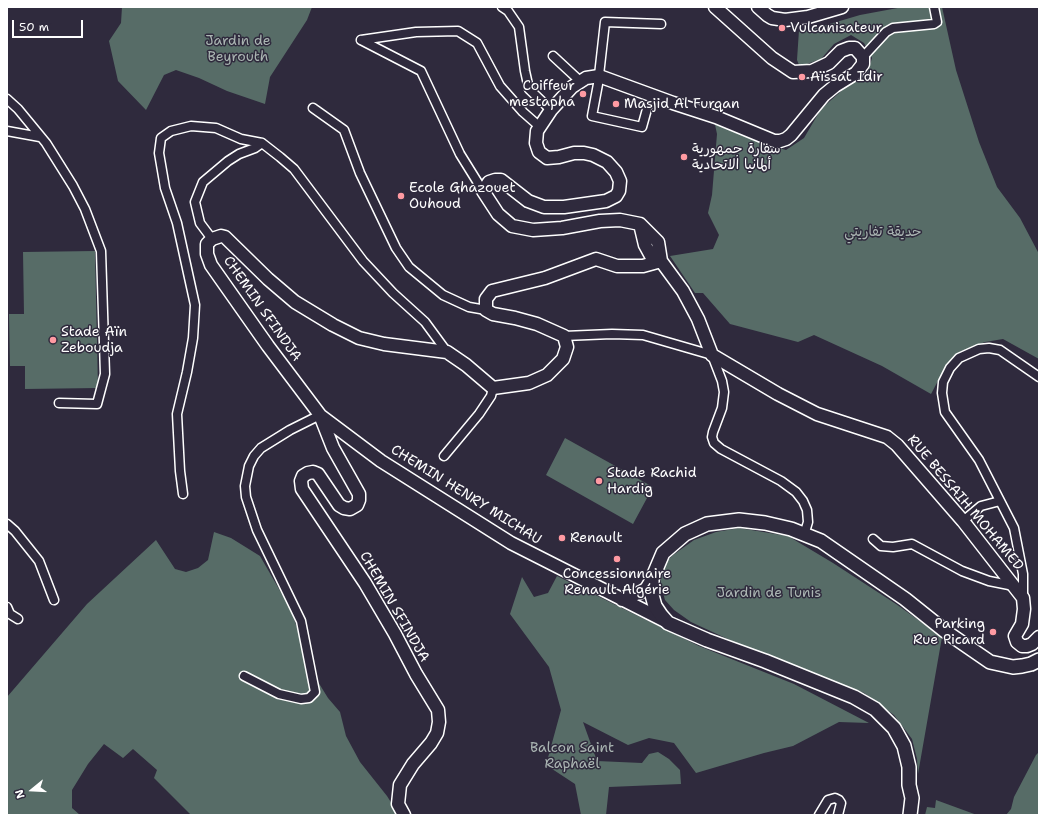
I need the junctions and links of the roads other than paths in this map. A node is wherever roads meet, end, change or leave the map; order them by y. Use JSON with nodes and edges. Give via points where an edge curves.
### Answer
{"nodes":[{"id":1,"x":502,"y":7,"type":"edge"},
{"id":2,"x":715,"y":7,"type":"edge"},
{"id":3,"x":758,"y":7,"type":"edge"},
{"id":4,"x":934,"y":7,"type":"edge"},
{"id":5,"x":837,"y":8,"type":"edge"},
{"id":6,"x":661,"y":24,"type":"dead end"},
{"id":7,"x":553,"y":56,"type":"dead end"},
{"id":8,"x":863,"y":57,"type":"junction"},
{"id":9,"x":599,"y":76,"type":"junction"},
{"id":10,"x":580,"y":81,"type":"junction"},
{"id":11,"x":7,"y":99,"type":"edge"},
{"id":12,"x":313,"y":108,"type":"dead end"},
{"id":13,"x":648,"y":109,"type":"dead end"},
{"id":14,"x":551,"y":110,"type":"junction"},
{"id":15,"x":540,"y":127,"type":"junction"},
{"id":16,"x":7,"y":131,"type":"edge"},
{"id":17,"x":40,"y":137,"type":"junction"},
{"id":18,"x":262,"y":143,"type":"junction"},
{"id":19,"x":483,"y":191,"type":"junction"},
{"id":20,"x":212,"y":239,"type":"junction"},
{"id":21,"x":661,"y":261,"type":"junction"},
{"id":22,"x":486,"y":310,"type":"junction"},
{"id":23,"x":564,"y":336,"type":"junction"},
{"id":24,"x":447,"y":352,"type":"junction"},
{"id":25,"x":712,"y":355,"type":"junction"},
{"id":26,"x":1039,"y":377,"type":"edge"},
{"id":27,"x":493,"y":388,"type":"junction"},
{"id":28,"x":59,"y":403,"type":"dead end"},
{"id":29,"x":320,"y":415,"type":"junction"},
{"id":30,"x":444,"y":456,"type":"dead end"},
{"id":31,"x":183,"y":494,"type":"dead end"},
{"id":32,"x":1000,"y":501,"type":"junction"},
{"id":33,"x":963,"y":521,"type":"junction"},
{"id":34,"x":7,"y":524,"type":"edge"},
{"id":35,"x":804,"y":535,"type":"junction"},
{"id":36,"x":873,"y":539,"type":"dead end"},
{"id":37,"x":652,"y":579,"type":"junction"},
{"id":38,"x":1014,"y":586,"type":"junction"},
{"id":39,"x":1023,"y":598,"type":"junction"},
{"id":40,"x":54,"y":600,"type":"dead end"},
{"id":41,"x":622,"y":600,"type":"junction"},
{"id":42,"x":7,"y":608,"type":"edge"},
{"id":43,"x":18,"y":619,"type":"dead end"},
{"id":44,"x":668,"y":623,"type":"junction"},
{"id":45,"x":1039,"y":637,"type":"edge"},
{"id":46,"x":1039,"y":660,"type":"edge"},
{"id":47,"x":244,"y":676,"type":"dead end"},
{"id":48,"x":404,"y":815,"type":"edge"},
{"id":49,"x":819,"y":815,"type":"edge"},
{"id":50,"x":838,"y":815,"type":"edge"},
{"id":51,"x":910,"y":815,"type":"edge"}],
"edges":[{"from":1,"to":14,"type":"street","via":[[519,26],[529,88]]},
{"from":2,"to":8,"type":"street","via":[[772,58],[793,72],[812,71],[829,62],[841,50],[849,48],[855,48]]},
{"from":3,"to":5,"type":"street","via":[[772,18],[785,20],[808,18]]},
{"from":4,"to":8,"type":"street","via":[[937,22],[893,28]]},
{"from":6,"to":9,"type":"street","via":[[605,22]]},
{"from":7,"to":10,"type":"street"},
{"from":8,"to":9,"type":"street","via":[[856,73],[829,90],[789,138],[780,141]]},
{"from":9,"to":10,"type":"street"},
{"from":9,"to":13,"type":"street","via":[[592,116],[642,128]]},
{"from":10,"to":14,"type":"street"},
{"from":11,"to":17,"type":"street"},
{"from":12,"to":22,"type":"street","via":[[344,130],[363,180],[396,248],[409,267],[442,295],[468,307]]},
{"from":14,"to":15,"type":"street"},
{"from":15,"to":19,"type":"street","via":[[536,143],[541,154],[547,158],[574,153],[593,154],[607,162],[616,172],[620,181],[616,196],[606,201],[544,207],[528,201],[501,180],[489,182]]},
{"from":15,"to":19,"type":"street","via":[[500,86],[477,43],[458,31],[416,32],[361,40],[421,71],[460,154]]},
{"from":16,"to":17,"type":"street"},
{"from":17,"to":28,"type":"street","via":[[82,204],[101,251],[105,374],[97,404]]},
{"from":18,"to":20,"type":"street","via":[[228,161],[203,182],[195,202],[200,223]]},
{"from":18,"to":24,"type":"street","via":[[294,168],[363,261],[425,322]]},
{"from":18,"to":31,"type":"street","via":[[216,128],[191,126],[171,131],[161,138],[160,152],[165,188],[177,223],[195,305],[193,338],[177,414]]},
{"from":19,"to":21,"type":"street","via":[[498,214],[512,226],[533,230],[600,221],[620,220],[640,224],[645,245],[651,256]]},
{"from":20,"to":24,"type":"street","name":"CHEMIN SFINDJA","via":[[225,237],[295,302],[359,338]]},
{"from":20,"to":29,"type":"street","name":"CHEMIN SFINDJA","via":[[207,244],[211,265]]},
{"from":21,"to":22,"type":"street","via":[[643,266],[617,266],[596,259],[545,278],[492,291],[486,299]]},
{"from":21,"to":25,"type":"street","via":[[683,291],[698,318]]},
{"from":22,"to":23,"type":"street","via":[[493,314],[537,324]]},
{"from":23,"to":25,"type":"street","name":"RUE BESSAIH MOHAMED","via":[[643,335]]},
{"from":23,"to":27,"type":"street","via":[[567,347],[563,359],[547,375],[529,383]]},
{"from":24,"to":27,"type":"street","name":"CHEMIN SFINDJA"},
{"from":25,"to":33,"type":"street","name":"RUE BESSAIH MOHAMED","via":[[817,414],[887,437],[904,452]]},
{"from":25,"to":35,"type":"street","via":[[724,392],[722,408],[712,432],[714,443],[796,492],[807,510],[808,522]]},
{"from":26,"to":32,"type":"street","via":[[1000,350],[989,348],[979,349],[959,358],[943,382],[945,412],[979,460]]},
{"from":27,"to":30,"type":"street","via":[[480,414]]},
{"from":29,"to":41,"type":"street","name":"CHEMIN HENRY MICHAU","via":[[381,461],[511,543]]},
{"from":29,"to":47,"type":"street","via":[[260,448],[249,466],[245,486],[256,530],[301,621],[315,692],[309,698],[301,699],[279,694]]},
{"from":29,"to":48,"type":"street","name":"CHEMIN SFINDJA","via":[[333,448],[359,494],[359,500],[352,508],[342,507],[316,473],[310,472],[303,476],[301,486],[365,583],[439,715],[439,728],[431,743],[413,764],[400,785],[398,804]]},
{"from":32,"to":33,"type":"street","via":[[981,506]]},
{"from":32,"to":39,"type":"street","via":[[1014,528],[1024,574]]},
{"from":33,"to":38,"type":"street","name":"RUE BESSAIH MOHAMED"},
{"from":34,"to":40,"type":"street","via":[[39,561]]},
{"from":35,"to":37,"type":"main road","via":[[791,529],[739,520],[706,524],[685,534],[663,553]]},
{"from":35,"to":46,"type":"main road","via":[[821,540],[990,662],[1013,667]]},
{"from":36,"to":38,"type":"street","via":[[882,546],[912,544],[962,571],[989,581]]},
{"from":37,"to":41,"type":"street","via":[[646,589]]},
{"from":37,"to":44,"type":"main road","via":[[655,606]]},
{"from":38,"to":39,"type":"street","name":"RUE BESSAIH MOHAMED"},
{"from":39,"to":45,"type":"street","via":[[1022,624],[1015,636],[1016,640],[1020,645],[1027,646]]},
{"from":41,"to":44,"type":"street","name":"CHEMIN HENRY MICHAU"},
{"from":42,"to":43,"type":"street","via":[[10,614]]},
{"from":44,"to":51,"type":"main road","via":[[823,684],[875,709],[894,728],[904,746],[910,767]]},
{"from":49,"to":50,"type":"street","via":[[828,800],[835,798],[841,805]]}]}
